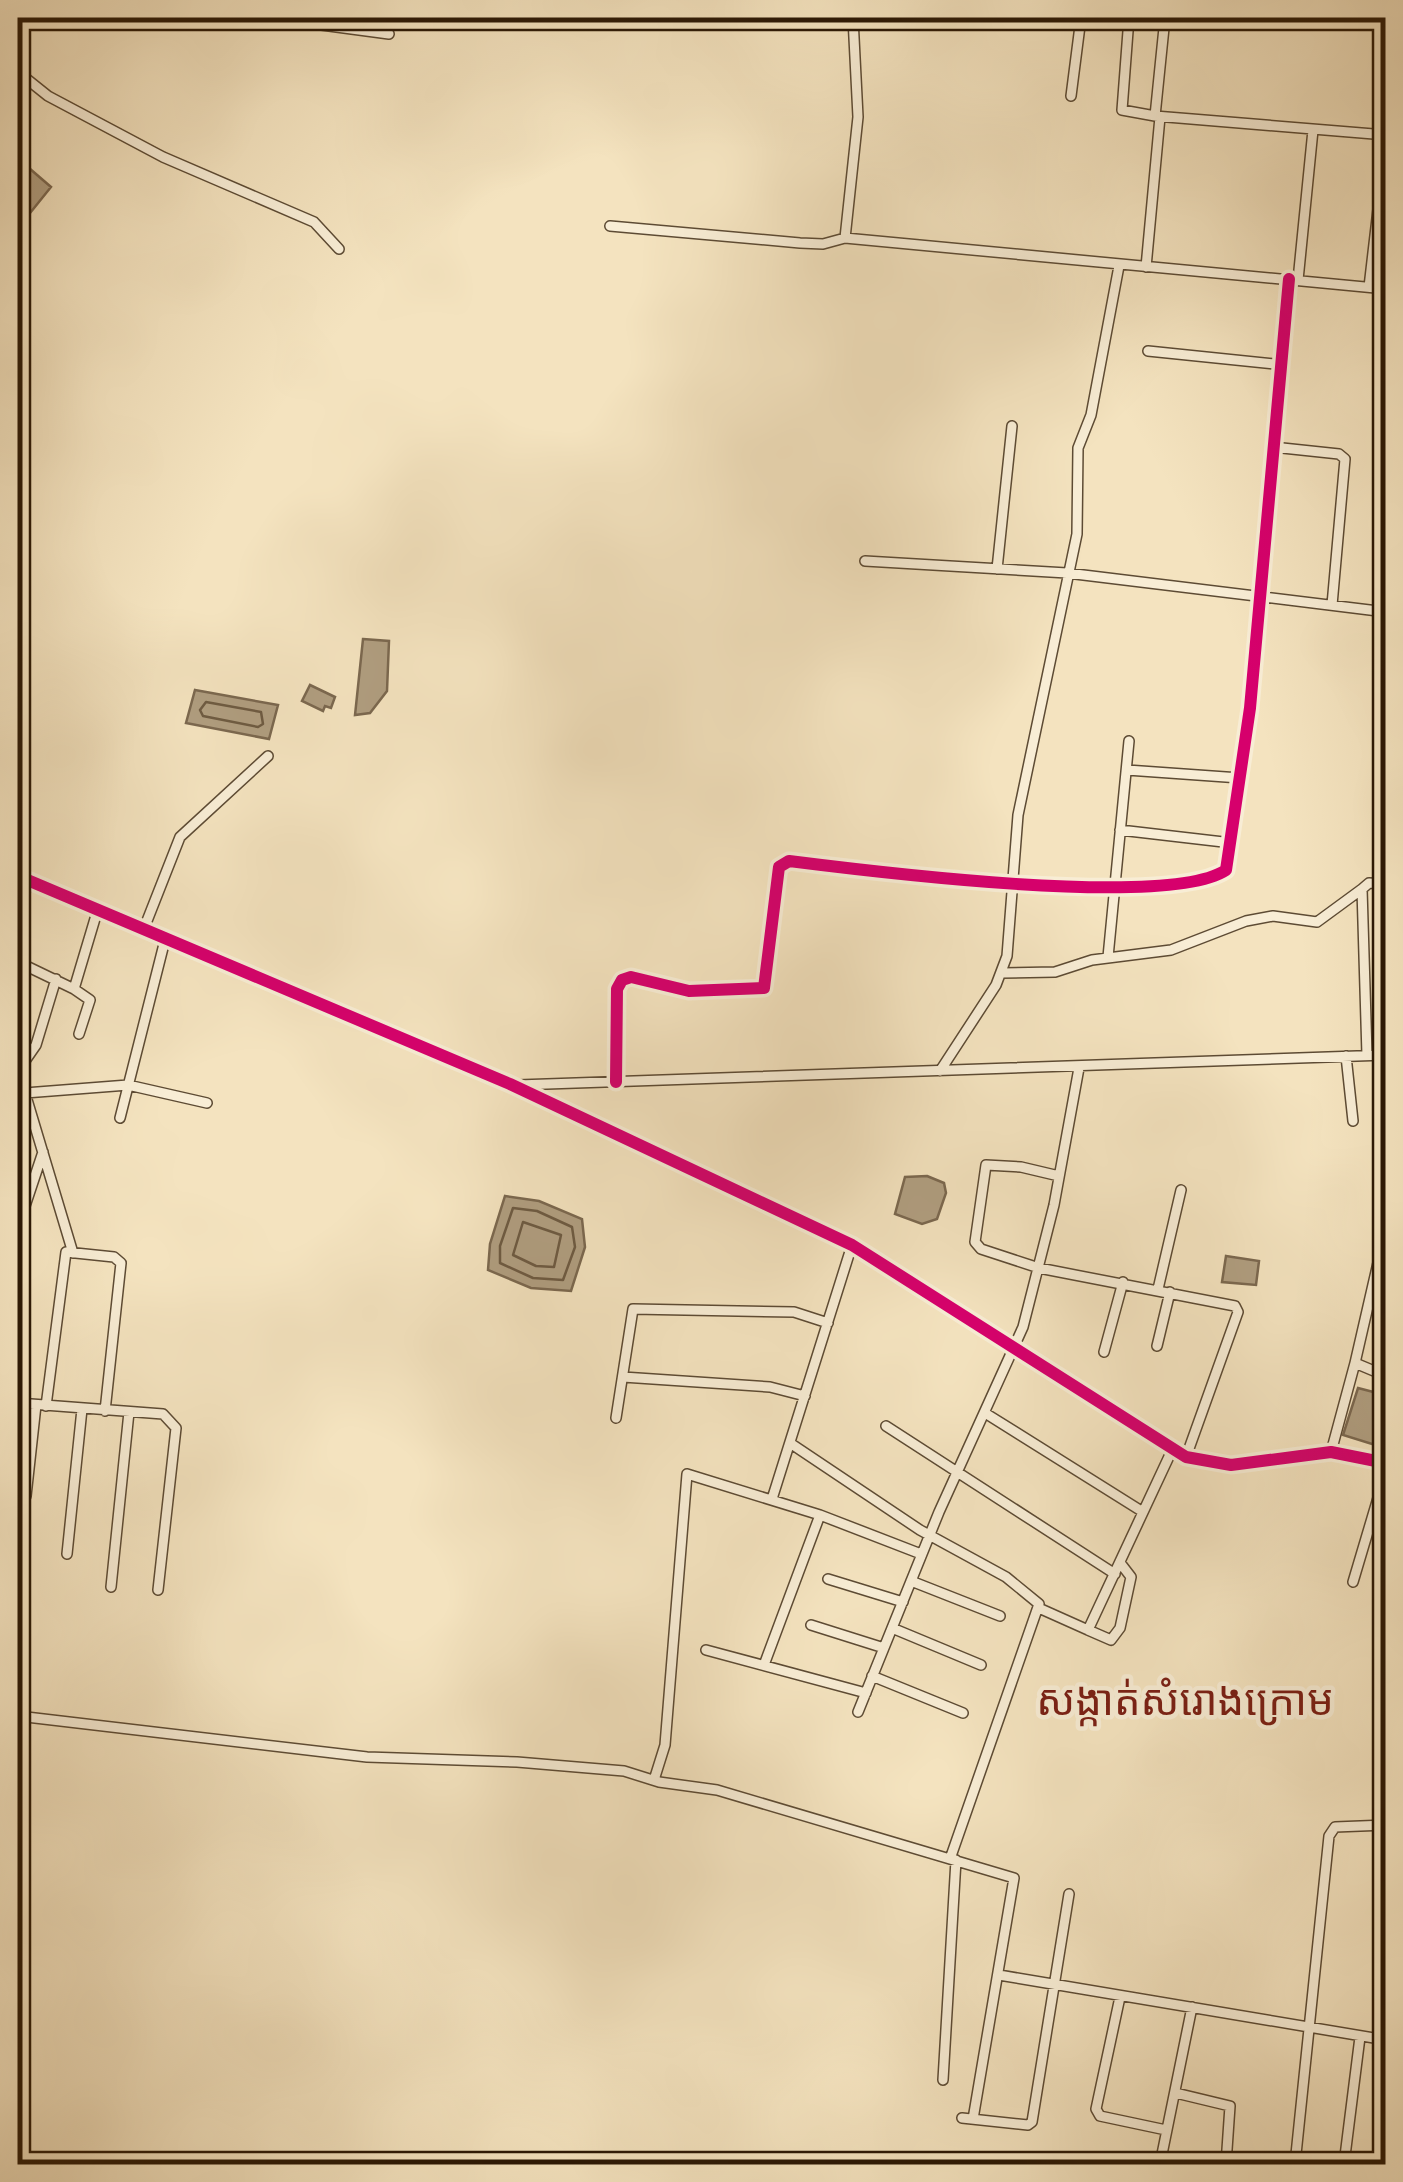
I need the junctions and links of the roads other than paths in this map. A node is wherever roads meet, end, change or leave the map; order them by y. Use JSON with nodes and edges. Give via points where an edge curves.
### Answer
{"nodes":[{"id":1,"x":270,"y":18,"type":"edge"},
{"id":2,"x":853,"y":18,"type":"edge"},
{"id":3,"x":1081,"y":18,"type":"edge"},
{"id":4,"x":1129,"y":18,"type":"edge"},
{"id":5,"x":1165,"y":18,"type":"edge"},
{"id":6,"x":388,"y":34,"type":"dead end"},
{"id":7,"x":18,"y":72,"type":"edge"},
{"id":8,"x":1071,"y":96,"type":"dead end"},
{"id":9,"x":1158,"y":117,"type":"junction"},
{"id":10,"x":1313,"y":130,"type":"junction"},
{"id":11,"x":1386,"y":138,"type":"edge"},
{"id":12,"x":610,"y":226,"type":"dead end"},
{"id":13,"x":845,"y":238,"type":"junction"},
{"id":14,"x":339,"y":250,"type":"dead end"},
{"id":15,"x":1119,"y":266,"type":"junction"},
{"id":16,"x":1146,"y":266,"type":"junction"},
{"id":17,"x":1294,"y":280,"type":"junction"},
{"id":18,"x":1370,"y":287,"type":"junction"},
{"id":19,"x":1386,"y":289,"type":"edge"},
{"id":20,"x":1148,"y":352,"type":"dead end"},
{"id":21,"x":1284,"y":365,"type":"junction"},
{"id":22,"x":1012,"y":426,"type":"dead end"},
{"id":23,"x":1273,"y":447,"type":"junction"},
{"id":24,"x":866,"y":561,"type":"dead end"},
{"id":25,"x":997,"y":569,"type":"junction"},
{"id":26,"x":1067,"y":573,"type":"junction"},
{"id":27,"x":1259,"y":596,"type":"junction"},
{"id":28,"x":1332,"y":605,"type":"junction"},
{"id":29,"x":1386,"y":612,"type":"edge"},
{"id":30,"x":1129,"y":740,"type":"dead end"},
{"id":31,"x":268,"y":756,"type":"dead end"},
{"id":32,"x":1127,"y":770,"type":"junction"},
{"id":33,"x":1240,"y":778,"type":"junction"},
{"id":34,"x":1120,"y":830,"type":"junction"},
{"id":35,"x":1232,"y":843,"type":"junction"},
{"id":36,"x":18,"y":876,"type":"edge"},
{"id":37,"x":1012,"y":882,"type":"junction"},
{"id":38,"x":33,"y":883,"type":"junction"},
{"id":39,"x":1386,"y":884,"type":"edge"},
{"id":40,"x":1112,"y":888,"type":"junction"},
{"id":41,"x":1362,"y":889,"type":"junction"},
{"id":42,"x":18,"y":895,"type":"edge"},
{"id":43,"x":97,"y":912,"type":"junction"},
{"id":44,"x":143,"y":931,"type":"junction"},
{"id":45,"x":165,"y":940,"type":"junction"},
{"id":46,"x":1108,"y":957,"type":"junction"},
{"id":47,"x":18,"y":962,"type":"edge"},
{"id":48,"x":1002,"y":973,"type":"junction"},
{"id":49,"x":56,"y":979,"type":"junction"},
{"id":50,"x":74,"y":989,"type":"junction"},
{"id":51,"x":79,"y":1034,"type":"dead end"},
{"id":52,"x":1367,"y":1055,"type":"junction"},
{"id":53,"x":1386,"y":1055,"type":"edge"},
{"id":54,"x":1346,"y":1056,"type":"junction"},
{"id":55,"x":1080,"y":1068,"type":"junction"},
{"id":56,"x":18,"y":1071,"type":"edge"},
{"id":57,"x":940,"y":1071,"type":"junction"},
{"id":58,"x":616,"y":1082,"type":"junction"},
{"id":59,"x":510,"y":1084,"type":"junction"},
{"id":60,"x":128,"y":1085,"type":"junction"},
{"id":61,"x":24,"y":1093,"type":"junction"},
{"id":62,"x":207,"y":1103,"type":"dead end"},
{"id":63,"x":120,"y":1118,"type":"dead end"},
{"id":64,"x":1353,"y":1122,"type":"dead end"},
{"id":65,"x":44,"y":1149,"type":"junction"},
{"id":66,"x":1059,"y":1176,"type":"junction"},
{"id":67,"x":1181,"y":1190,"type":"dead end"},
{"id":68,"x":18,"y":1228,"type":"edge"},
{"id":69,"x":1386,"y":1228,"type":"edge"},
{"id":70,"x":852,"y":1246,"type":"junction"},
{"id":71,"x":74,"y":1253,"type":"junction"},
{"id":72,"x":1039,"y":1268,"type":"junction"},
{"id":73,"x":1372,"y":1281,"type":"junction"},
{"id":74,"x":1123,"y":1282,"type":"junction"},
{"id":75,"x":1386,"y":1285,"type":"edge"},
{"id":76,"x":1158,"y":1289,"type":"junction"},
{"id":77,"x":1170,"y":1292,"type":"junction"},
{"id":78,"x":828,"y":1324,"type":"junction"},
{"id":79,"x":1015,"y":1346,"type":"junction"},
{"id":80,"x":1157,"y":1346,"type":"dead end"},
{"id":81,"x":1104,"y":1352,"type":"dead end"},
{"id":82,"x":1355,"y":1363,"type":"junction"},
{"id":83,"x":1386,"y":1376,"type":"edge"},
{"id":84,"x":623,"y":1377,"type":"junction"},
{"id":85,"x":805,"y":1396,"type":"junction"},
{"id":86,"x":18,"y":1403,"type":"edge"},
{"id":87,"x":41,"y":1405,"type":"junction"},
{"id":88,"x":82,"y":1409,"type":"junction"},
{"id":89,"x":105,"y":1410,"type":"junction"},
{"id":90,"x":128,"y":1412,"type":"junction"},
{"id":91,"x":985,"y":1413,"type":"junction"},
{"id":92,"x":616,"y":1418,"type":"dead end"},
{"id":93,"x":886,"y":1426,"type":"dead end"},
{"id":94,"x":790,"y":1443,"type":"junction"},
{"id":95,"x":1173,"y":1448,"type":"junction"},
{"id":96,"x":1331,"y":1452,"type":"junction"},
{"id":97,"x":1186,"y":1457,"type":"junction"},
{"id":98,"x":1386,"y":1463,"type":"edge"},
{"id":99,"x":1386,"y":1472,"type":"edge"},
{"id":100,"x":957,"y":1474,"type":"junction"},
{"id":101,"x":26,"y":1496,"type":"dead end"},
{"id":102,"x":772,"y":1500,"type":"junction"},
{"id":103,"x":1142,"y":1512,"type":"junction"},
{"id":104,"x":820,"y":1515,"type":"junction"},
{"id":105,"x":930,"y":1535,"type":"junction"},
{"id":106,"x":67,"y":1554,"type":"dead end"},
{"id":107,"x":921,"y":1554,"type":"junction"},
{"id":108,"x":1121,"y":1564,"type":"junction"},
{"id":109,"x":1115,"y":1574,"type":"junction"},
{"id":110,"x":828,"y":1579,"type":"dead end"},
{"id":111,"x":911,"y":1581,"type":"junction"},
{"id":112,"x":1353,"y":1582,"type":"dead end"},
{"id":113,"x":110,"y":1587,"type":"dead end"},
{"id":114,"x":158,"y":1590,"type":"dead end"},
{"id":115,"x":902,"y":1602,"type":"junction"},
{"id":116,"x":1041,"y":1608,"type":"junction"},
{"id":117,"x":1000,"y":1616,"type":"dead end"},
{"id":118,"x":811,"y":1626,"type":"dead end"},
{"id":119,"x":892,"y":1628,"type":"junction"},
{"id":120,"x":1088,"y":1630,"type":"junction"},
{"id":121,"x":884,"y":1648,"type":"junction"},
{"id":122,"x":706,"y":1650,"type":"dead end"},
{"id":123,"x":981,"y":1664,"type":"dead end"},
{"id":124,"x":764,"y":1666,"type":"junction"},
{"id":125,"x":872,"y":1676,"type":"junction"},
{"id":126,"x":866,"y":1693,"type":"junction"},
{"id":127,"x":858,"y":1712,"type":"dead end"},
{"id":128,"x":963,"y":1713,"type":"dead end"},
{"id":129,"x":18,"y":1716,"type":"edge"},
{"id":130,"x":654,"y":1780,"type":"junction"},
{"id":131,"x":1386,"y":1825,"type":"edge"},
{"id":132,"x":953,"y":1860,"type":"junction"},
{"id":133,"x":1069,"y":1894,"type":"dead end"},
{"id":134,"x":999,"y":1975,"type":"junction"},
{"id":135,"x":1054,"y":1984,"type":"junction"},
{"id":136,"x":1120,"y":1997,"type":"junction"},
{"id":137,"x":1192,"y":2007,"type":"junction"},
{"id":138,"x":1312,"y":2028,"type":"junction"},
{"id":139,"x":1360,"y":2037,"type":"junction"},
{"id":140,"x":1386,"y":2040,"type":"edge"},
{"id":141,"x":944,"y":2080,"type":"dead end"},
{"id":142,"x":1176,"y":2093,"type":"junction"},
{"id":143,"x":962,"y":2118,"type":"dead end"},
{"id":144,"x":974,"y":2119,"type":"junction"},
{"id":145,"x":1166,"y":2130,"type":"junction"},
{"id":146,"x":1160,"y":2164,"type":"edge"},
{"id":147,"x":1226,"y":2164,"type":"edge"},
{"id":148,"x":1295,"y":2164,"type":"edge"},
{"id":149,"x":1344,"y":2164,"type":"edge"}],
"edges":[{"from":1,"to":6,"type":"street"},
{"from":2,"to":13,"type":"street","via":[[858,117]]},
{"from":3,"to":8,"type":"street"},
{"from":4,"to":9,"type":"street","via":[[1121,109]]},
{"from":5,"to":9,"type":"street"},
{"from":7,"to":14,"type":"street","via":[[48,96],[163,157],[314,222]]},
{"from":9,"to":10,"type":"street"},
{"from":9,"to":16,"type":"street"},
{"from":10,"to":11,"type":"street"},
{"from":10,"to":17,"type":"street"},
{"from":11,"to":18,"type":"street"},
{"from":12,"to":13,"type":"street","via":[[823,244]]},
{"from":13,"to":15,"type":"street"},
{"from":15,"to":16,"type":"street"},
{"from":15,"to":26,"type":"street","via":[[1091,415],[1078,448],[1078,527]]},
{"from":16,"to":17,"type":"street"},
{"from":17,"to":18,"type":"street"},
{"from":17,"to":21,"type":"street"},
{"from":18,"to":19,"type":"street"},
{"from":20,"to":21,"type":"street"},
{"from":21,"to":23,"type":"street"},
{"from":22,"to":25,"type":"street"},
{"from":23,"to":27,"type":"street"},
{"from":23,"to":28,"type":"street","via":[[1345,459]]},
{"from":24,"to":25,"type":"street"},
{"from":25,"to":26,"type":"street"},
{"from":26,"to":27,"type":"street"},
{"from":26,"to":37,"type":"street","via":[[1031,736]]},
{"from":27,"to":28,"type":"street"},
{"from":27,"to":33,"type":"street"},
{"from":28,"to":29,"type":"street"},
{"from":30,"to":32,"type":"street"},
{"from":31,"to":44,"type":"street","via":[[180,837]]},
{"from":32,"to":33,"type":"street"},
{"from":32,"to":34,"type":"street"},
{"from":33,"to":35,"type":"street"},
{"from":34,"to":35,"type":"street"},
{"from":34,"to":40,"type":"street"},
{"from":35,"to":40,"type":"street","via":[[1228,865],[1218,875]]},
{"from":36,"to":38,"type":"street"},
{"from":37,"to":40,"type":"street"},
{"from":37,"to":48,"type":"street"},
{"from":37,"to":58,"type":"street","via":[[789,861],[779,866],[764,988],[689,991],[622,980],[616,990]]},
{"from":38,"to":42,"type":"street"},
{"from":38,"to":43,"type":"street"},
{"from":39,"to":41,"type":"street"},
{"from":40,"to":46,"type":"street"},
{"from":41,"to":46,"type":"street","via":[[1317,922],[1272,916],[1171,950]]},
{"from":41,"to":52,"type":"street"},
{"from":43,"to":44,"type":"street"},
{"from":43,"to":50,"type":"street"},
{"from":44,"to":45,"type":"street"},
{"from":45,"to":59,"type":"street"},
{"from":45,"to":60,"type":"street"},
{"from":46,"to":48,"type":"street","via":[[1055,972]]},
{"from":47,"to":49,"type":"street"},
{"from":48,"to":57,"type":"street"},
{"from":49,"to":50,"type":"street"},
{"from":49,"to":56,"type":"street","via":[[36,1046]]},
{"from":50,"to":51,"type":"street","via":[[90,1000]]},
{"from":52,"to":53,"type":"street"},
{"from":52,"to":54,"type":"street"},
{"from":54,"to":55,"type":"street"},
{"from":54,"to":64,"type":"street"},
{"from":55,"to":57,"type":"street"},
{"from":55,"to":66,"type":"street"},
{"from":56,"to":61,"type":"street"},
{"from":57,"to":58,"type":"street"},
{"from":58,"to":59,"type":"street"},
{"from":59,"to":70,"type":"street"},
{"from":60,"to":61,"type":"street"},
{"from":60,"to":62,"type":"street"},
{"from":60,"to":63,"type":"street"},
{"from":61,"to":65,"type":"street"},
{"from":65,"to":68,"type":"street"},
{"from":65,"to":71,"type":"street"},
{"from":66,"to":72,"type":"street"},
{"from":66,"to":72,"type":"street","via":[[997,1163],[986,1165],[982,1178],[974,1242]]},
{"from":67,"to":76,"type":"street"},
{"from":69,"to":73,"type":"street"},
{"from":70,"to":78,"type":"street"},
{"from":70,"to":79,"type":"street"},
{"from":71,"to":87,"type":"street","via":[[63,1253]]},
{"from":71,"to":89,"type":"street","via":[[120,1263]]},
{"from":72,"to":74,"type":"street"},
{"from":72,"to":79,"type":"street"},
{"from":73,"to":75,"type":"street"},
{"from":73,"to":82,"type":"street"},
{"from":74,"to":76,"type":"street"},
{"from":74,"to":81,"type":"street"},
{"from":76,"to":77,"type":"street"},
{"from":77,"to":80,"type":"street"},
{"from":77,"to":97,"type":"street","via":[[1238,1312]]},
{"from":78,"to":84,"type":"street","via":[[794,1312],[633,1309]]},
{"from":78,"to":85,"type":"street"},
{"from":79,"to":91,"type":"street"},
{"from":79,"to":95,"type":"street"},
{"from":82,"to":83,"type":"street"},
{"from":82,"to":96,"type":"street"},
{"from":84,"to":85,"type":"street","via":[[770,1387]]},
{"from":84,"to":92,"type":"street"},
{"from":85,"to":94,"type":"street"},
{"from":86,"to":87,"type":"street"},
{"from":87,"to":88,"type":"street"},
{"from":87,"to":101,"type":"street"},
{"from":88,"to":89,"type":"street"},
{"from":88,"to":106,"type":"street"},
{"from":89,"to":90,"type":"street"},
{"from":90,"to":113,"type":"street"},
{"from":90,"to":114,"type":"street","via":[[163,1414],[176,1428]]},
{"from":91,"to":100,"type":"street"},
{"from":91,"to":103,"type":"street"},
{"from":93,"to":100,"type":"street"},
{"from":94,"to":102,"type":"street"},
{"from":94,"to":105,"type":"street"},
{"from":95,"to":97,"type":"street"},
{"from":95,"to":103,"type":"street"},
{"from":96,"to":97,"type":"street","via":[[1231,1466]]},
{"from":96,"to":98,"type":"street"},
{"from":99,"to":112,"type":"street"},
{"from":100,"to":105,"type":"street"},
{"from":100,"to":109,"type":"street"},
{"from":102,"to":104,"type":"street"},
{"from":102,"to":130,"type":"street","via":[[686,1474],[665,1745]]},
{"from":103,"to":108,"type":"street"},
{"from":104,"to":107,"type":"street"},
{"from":104,"to":124,"type":"street"},
{"from":105,"to":107,"type":"street"},
{"from":105,"to":116,"type":"street","via":[[1006,1577]]},
{"from":107,"to":111,"type":"street"},
{"from":108,"to":109,"type":"street"},
{"from":108,"to":120,"type":"street","via":[[1130,1577],[1120,1628],[1111,1640]]},
{"from":109,"to":120,"type":"street"},
{"from":110,"to":115,"type":"street"},
{"from":111,"to":115,"type":"street"},
{"from":111,"to":117,"type":"street"},
{"from":115,"to":119,"type":"street"},
{"from":116,"to":120,"type":"street"},
{"from":116,"to":132,"type":"street"},
{"from":118,"to":121,"type":"street"},
{"from":119,"to":121,"type":"street"},
{"from":119,"to":123,"type":"street"},
{"from":121,"to":125,"type":"street"},
{"from":122,"to":124,"type":"street"},
{"from":124,"to":126,"type":"street"},
{"from":125,"to":126,"type":"street"},
{"from":125,"to":128,"type":"street"},
{"from":126,"to":127,"type":"street"},
{"from":129,"to":130,"type":"street","via":[[367,1757],[624,1771]]},
{"from":130,"to":132,"type":"street","via":[[717,1790]]},
{"from":131,"to":138,"type":"street","via":[[1336,1827],[1329,1836]]},
{"from":132,"to":134,"type":"street","via":[[1014,1878]]},
{"from":132,"to":141,"type":"street"},
{"from":133,"to":135,"type":"street"},
{"from":134,"to":135,"type":"street"},
{"from":134,"to":144,"type":"street"},
{"from":135,"to":136,"type":"street"},
{"from":135,"to":144,"type":"street","via":[[1032,2122]]},
{"from":136,"to":137,"type":"street"},
{"from":136,"to":145,"type":"street","via":[[1096,2108],[1100,2116]]},
{"from":137,"to":138,"type":"street"},
{"from":137,"to":142,"type":"street"},
{"from":138,"to":139,"type":"street"},
{"from":138,"to":148,"type":"street"},
{"from":139,"to":140,"type":"street"},
{"from":139,"to":149,"type":"street"},
{"from":142,"to":145,"type":"street"},
{"from":142,"to":147,"type":"street","via":[[1230,2106]]},
{"from":143,"to":144,"type":"street"},
{"from":145,"to":146,"type":"street"}]}
